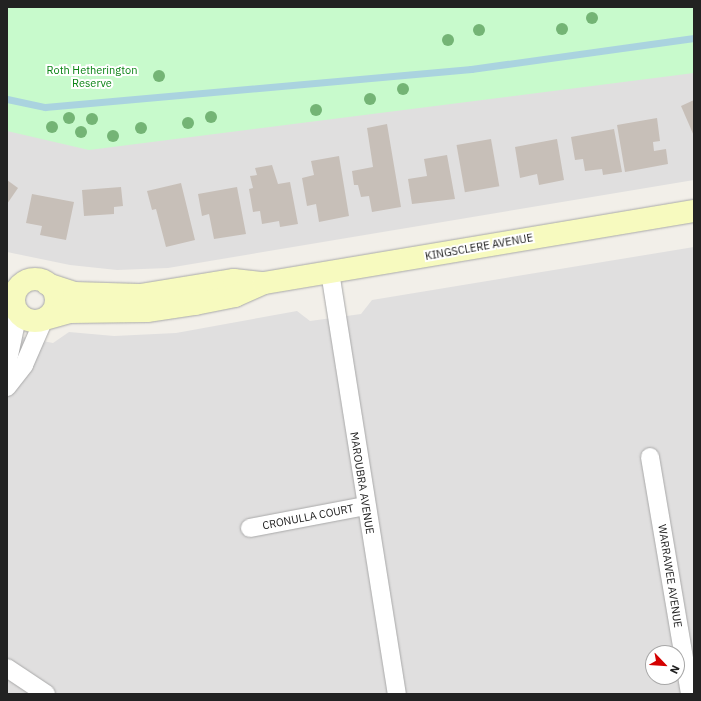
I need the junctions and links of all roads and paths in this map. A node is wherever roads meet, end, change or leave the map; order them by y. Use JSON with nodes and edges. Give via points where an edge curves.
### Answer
{"nodes":[{"id":1,"x":694,"y":211,"type":"edge"},
{"id":2,"x":330,"y":272,"type":"junction"},
{"id":3,"x":28,"y":282,"type":"edge"},
{"id":4,"x":264,"y":283,"type":"junction"},
{"id":5,"x":14,"y":310,"type":"edge"},
{"id":6,"x":44,"y":319,"type":"junction"},
{"id":7,"x":7,"y":365,"type":"edge"},
{"id":8,"x":7,"y":387,"type":"edge"},
{"id":9,"x":650,"y":458,"type":"dead end"},
{"id":10,"x":365,"y":506,"type":"junction"},
{"id":11,"x":250,"y":528,"type":"dead end"},
{"id":12,"x":7,"y":668,"type":"edge"},
{"id":13,"x":46,"y":694,"type":"edge"},
{"id":14,"x":397,"y":694,"type":"edge"},
{"id":15,"x":690,"y":694,"type":"edge"}],
"edges":[{"from":1,"to":2,"type":"main road","name":"KINGSCLERE AVENUE"},
{"from":2,"to":4,"type":"main road","name":"KINGSCLERE AVENUE"},
{"from":2,"to":10,"type":"street","name":"MAROUBRA AVENUE"},
{"from":3,"to":4,"type":"main road","name":"KINGSCLERE AVENUE","via":[[74,293],[140,295],[234,280]]},
{"from":3,"to":5,"type":"main road","via":[[18,288],[15,294]]},
{"from":3,"to":6,"type":"main road","via":[[55,295],[54,309]]},
{"from":4,"to":6,"type":"main road","name":"KINGSCLERE AVENUE","via":[[235,296],[194,304],[147,311],[70,312]]},
{"from":5,"to":6,"type":"main road","via":[[30,321]]},
{"from":5,"to":7,"type":"street"},
{"from":6,"to":8,"type":"street","via":[[24,364]]},
{"from":9,"to":15,"type":"street","name":"WARRAWEE AVENUE"},
{"from":10,"to":11,"type":"street","name":"CRONULLA COURT"},
{"from":10,"to":14,"type":"street","name":"MAROUBRA AVENUE"},
{"from":12,"to":13,"type":"street"}]}
